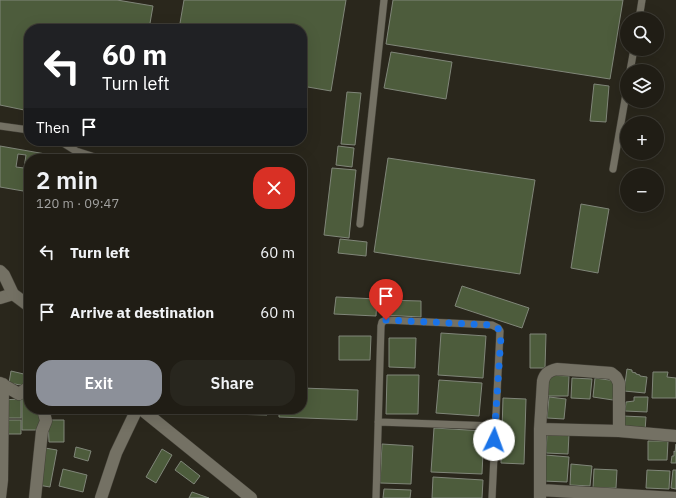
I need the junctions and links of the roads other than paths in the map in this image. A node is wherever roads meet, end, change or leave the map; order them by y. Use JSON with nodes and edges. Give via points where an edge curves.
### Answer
{"nodes":[{"id":1,"x":384,"y":0,"type":"edge"},
{"id":2,"x":642,"y":0,"type":"edge"},
{"id":3,"x":640,"y":12,"type":"edge"},
{"id":4,"x":624,"y":108,"type":"edge"},
{"id":5,"x":0,"y":126,"type":"edge"},
{"id":6,"x":24,"y":129,"type":"edge"},
{"id":7,"x":68,"y":146,"type":"edge"},
{"id":8,"x":85,"y":154,"type":"edge"},
{"id":9,"x":613,"y":169,"type":"dead end"},
{"id":10,"x":360,"y":224,"type":"dead end"},
{"id":11,"x":0,"y":271,"type":"edge"},
{"id":12,"x":13,"y":294,"type":"junction"},
{"id":13,"x":0,"y":298,"type":"edge"},
{"id":14,"x":24,"y":302,"type":"edge"},
{"id":15,"x":1,"y":384,"type":"edge"},
{"id":16,"x":24,"y":390,"type":"edge"},
{"id":17,"x":44,"y":414,"type":"edge"},
{"id":18,"x":134,"y":414,"type":"edge"},
{"id":19,"x":147,"y":414,"type":"edge"},
{"id":20,"x":378,"y":422,"type":"junction"},
{"id":21,"x":495,"y":426,"type":"junction"},
{"id":22,"x":540,"y":429,"type":"junction"},
{"id":23,"x":619,"y":431,"type":"junction"},
{"id":24,"x":676,"y":436,"type":"edge"},
{"id":25,"x":540,"y":494,"type":"edge"},
{"id":26,"x":0,"y":497,"type":"edge"},
{"id":27,"x":35,"y":498,"type":"edge"},
{"id":28,"x":101,"y":498,"type":"edge"},
{"id":29,"x":251,"y":498,"type":"edge"},
{"id":30,"x":376,"y":498,"type":"edge"},
{"id":31,"x":492,"y":498,"type":"edge"},
{"id":32,"x":676,"y":498,"type":"edge"}],
"edges":[{"from":1,"to":10,"type":"lane"},
{"from":2,"to":3,"type":"lane"},
{"from":4,"to":9,"type":"lane"},
{"from":5,"to":6,"type":"lane"},
{"from":7,"to":8,"type":"lane"},
{"from":11,"to":12,"type":"street"},
{"from":12,"to":13,"type":"street"},
{"from":12,"to":14,"type":"street"},
{"from":15,"to":16,"type":"street","via":[[19,394]]},
{"from":15,"to":26,"type":"street"},
{"from":17,"to":27,"type":"street","via":[[46,421],[42,431]]},
{"from":18,"to":28,"type":"street","via":[[116,454]]},
{"from":19,"to":29,"type":"street"},
{"from":20,"to":21,"type":"lane"},
{"from":20,"to":21,"type":"lane","via":[[381,326],[386,320],[492,325],[498,328],[501,336]]},
{"from":20,"to":30,"type":"lane"},
{"from":21,"to":31,"type":"lane"},
{"from":22,"to":23,"type":"street"},
{"from":22,"to":23,"type":"street","via":[[543,381],[545,375],[557,369],[611,373],[616,377]]},
{"from":22,"to":25,"type":"street"},
{"from":23,"to":24,"type":"street"},
{"from":25,"to":32,"type":"street"}]}
